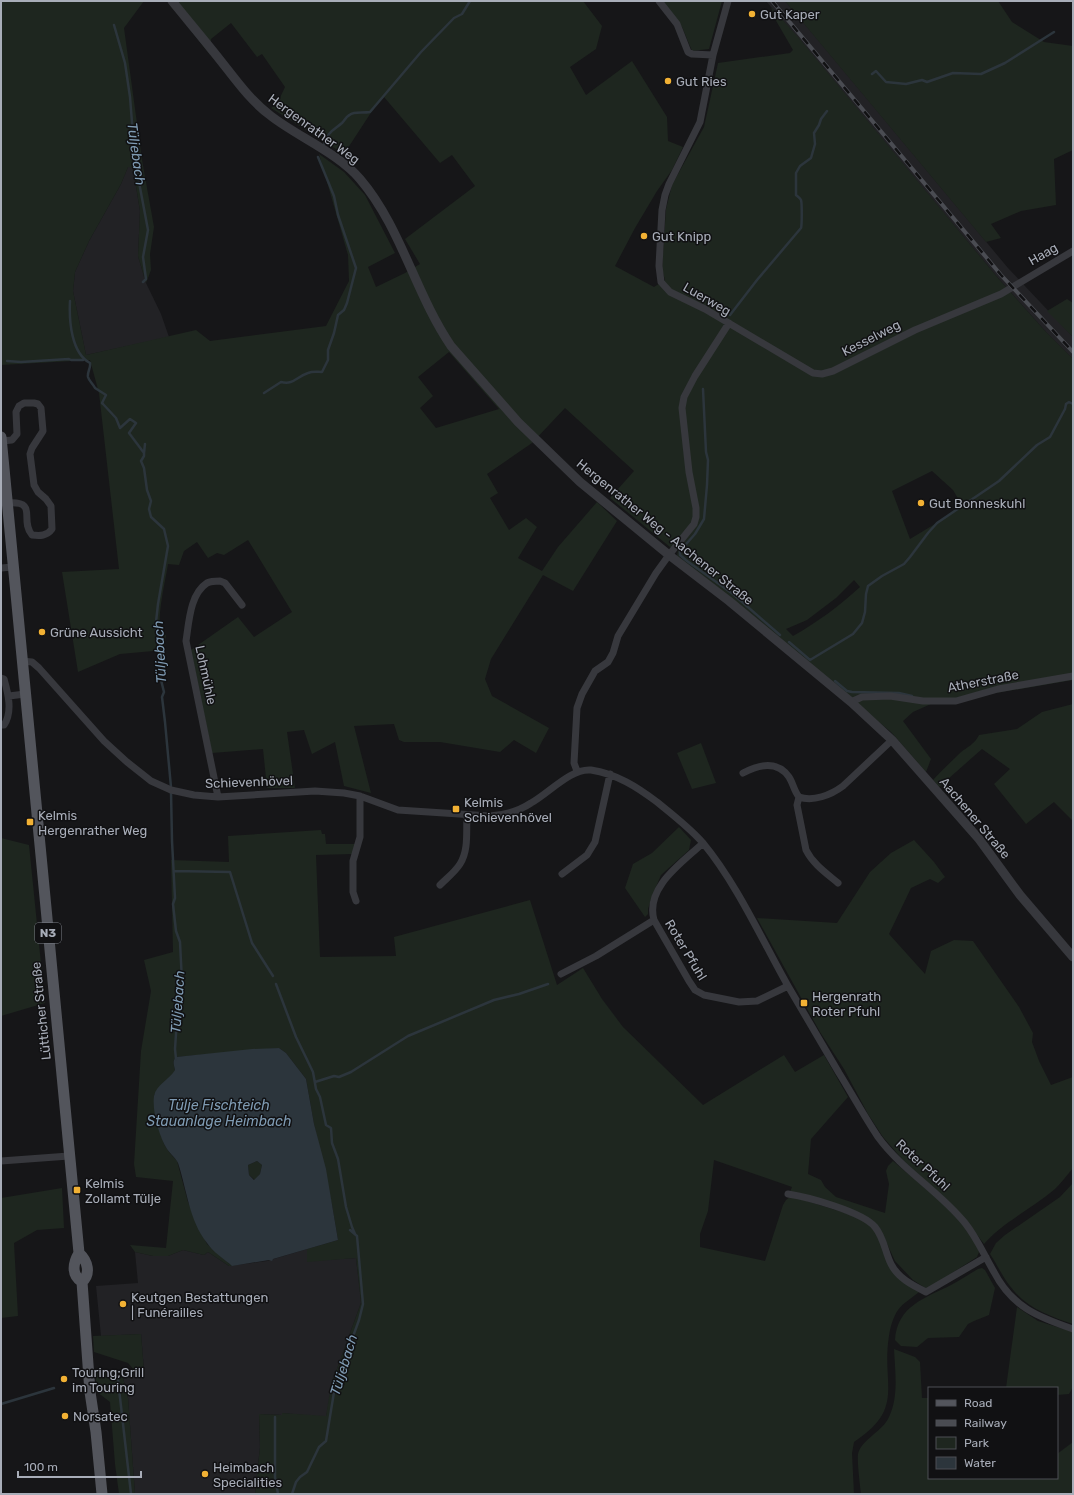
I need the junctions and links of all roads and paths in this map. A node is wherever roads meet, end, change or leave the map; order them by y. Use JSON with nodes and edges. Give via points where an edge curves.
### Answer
{"nodes":[{"id":1,"x":172,"y":1,"type":"edge"},
{"id":2,"x":659,"y":1,"type":"edge"},
{"id":3,"x":728,"y":1,"type":"edge"},
{"id":4,"x":713,"y":55,"type":"junction"},
{"id":5,"x":390,"y":226,"type":"joint"},
{"id":6,"x":1073,"y":251,"type":"edge"},
{"id":7,"x":1026,"y":278,"type":"joint"},
{"id":8,"x":729,"y":323,"type":"junction"},
{"id":9,"x":1,"y":439,"type":"edge"},
{"id":10,"x":8,"y":503,"type":"junction"},
{"id":11,"x":669,"y":555,"type":"junction"},
{"id":12,"x":13,"y":567,"type":"junction"},
{"id":13,"x":1,"y":568,"type":"edge"},
{"id":14,"x":242,"y":605,"type":"dead end"},
{"id":15,"x":22,"y":661,"type":"junction"},
{"id":16,"x":1073,"y":676,"type":"edge"},
{"id":17,"x":1,"y":678,"type":"edge"},
{"id":18,"x":25,"y":694,"type":"junction"},
{"id":19,"x":8,"y":696,"type":"junction"},
{"id":20,"x":851,"y":702,"type":"junction"},
{"id":21,"x":1,"y":725,"type":"edge"},
{"id":22,"x":892,"y":740,"type":"junction"},
{"id":23,"x":577,"y":771,"type":"junction"},
{"id":24,"x":742,"y":773,"type":"dead end"},
{"id":25,"x":610,"y":774,"type":"junction"},
{"id":26,"x":360,"y":796,"type":"junction"},
{"id":27,"x":218,"y":797,"type":"junction"},
{"id":28,"x":798,"y":797,"type":"junction"},
{"id":29,"x":466,"y":815,"type":"junction"},
{"id":30,"x":703,"y":843,"type":"junction"},
{"id":31,"x":562,"y":874,"type":"dead end"},
{"id":32,"x":838,"y":883,"type":"dead end"},
{"id":33,"x":440,"y":885,"type":"dead end"},
{"id":34,"x":356,"y":901,"type":"dead end"},
{"id":35,"x":654,"y":920,"type":"junction"},
{"id":36,"x":1073,"y":957,"type":"edge"},
{"id":37,"x":561,"y":974,"type":"dead end"},
{"id":38,"x":788,"y":986,"type":"junction"},
{"id":39,"x":69,"y":1156,"type":"junction"},
{"id":40,"x":1,"y":1160,"type":"edge"},
{"id":41,"x":788,"y":1194,"type":"dead end"},
{"id":42,"x":986,"y":1257,"type":"junction"},
{"id":43,"x":1073,"y":1329,"type":"edge"},
{"id":44,"x":102,"y":1494,"type":"edge"}],
"edges":[{"from":1,"to":5,"type":"street","name":"Hergenrather Weg","via":[[257,104],[270,116],[347,166],[358,177],[370,191]]},
{"from":2,"to":4,"type":"street","via":[[677,24],[688,52]]},
{"from":3,"to":4,"type":"street","name":"Luerweg"},
{"from":4,"to":8,"type":"street","name":"Luerweg","via":[[700,122],[665,195],[659,266],[661,282],[670,292]]},
{"from":5,"to":11,"type":"street","name":"Hergenrather Weg - Aachener Straße","via":[[432,315],[451,346],[518,422],[580,482]]},
{"from":6,"to":7,"type":"street","name":"Haag"},
{"from":7,"to":8,"type":"street","name":"Kesselweg","via":[[1001,294],[915,330],[822,374],[813,372]]},
{"from":8,"to":11,"type":"street","name":"Luerweg","via":[[684,397],[682,418],[696,517],[694,524]]},
{"from":9,"to":10,"type":"main road","name":"Lütticher Straße","number":"N3"},
{"from":9,"to":10,"type":"street","name":"Lütticher Straße","via":[[12,440],[17,434],[16,412],[19,406],[24,403],[38,404],[41,408],[43,431],[30,454],[34,485],[51,506],[52,529],[49,534],[32,535],[28,531],[26,508],[19,502]]},
{"from":10,"to":12,"type":"main road","name":"Lütticher Straße","number":"N3"},
{"from":11,"to":20,"type":"street","name":"Hergenrather Weg - Aachener Straße"},
{"from":11,"to":23,"type":"street","via":[[618,636],[608,662],[594,672],[582,694],[577,708],[574,763]]},
{"from":12,"to":13,"type":"street"},
{"from":12,"to":15,"type":"main road","name":"Lütticher Straße","number":"N3"},
{"from":14,"to":27,"type":"street","name":"Lohmühle","via":[[220,580],[208,582],[197,593],[186,641]]},
{"from":15,"to":18,"type":"main road","name":"Lütticher Straße","number":"N3"},
{"from":15,"to":27,"type":"street","name":"Schievenhövel","via":[[32,662],[39,668],[104,741],[151,781],[171,790]]},
{"from":16,"to":20,"type":"street","name":"Atherstraße","via":[[998,689],[956,700],[923,701],[890,696],[862,697]]},
{"from":17,"to":19,"type":"street","via":[[4,680]]},
{"from":18,"to":19,"type":"street"},
{"from":18,"to":39,"type":"main road","name":"Lütticher Straße","number":"N3"},
{"from":19,"to":21,"type":"street","via":[[8,719]]},
{"from":20,"to":22,"type":"street","name":"Aachener Straße"},
{"from":22,"to":28,"type":"street","via":[[836,791],[818,797]]},
{"from":22,"to":36,"type":"street","name":"Aachener Straße","via":[[979,839],[1020,895]]},
{"from":23,"to":25,"type":"street"},
{"from":23,"to":29,"type":"street","name":"Schievenhövel","via":[[516,811],[503,815]]},
{"from":24,"to":28,"type":"street","via":[[754,767],[776,766],[789,777]]},
{"from":25,"to":30,"type":"street","name":"Roter Pfuhl","via":[[644,792]]},
{"from":25,"to":31,"type":"street","via":[[595,842],[587,854]]},
{"from":26,"to":27,"type":"street","name":"Schievenhövel","via":[[315,792]]},
{"from":26,"to":29,"type":"street","name":"Schievenhövel","via":[[398,810]]},
{"from":26,"to":34,"type":"street","via":[[360,837],[353,861]]},
{"from":28,"to":32,"type":"street","via":[[797,805],[806,850],[817,865]]},
{"from":29,"to":33,"type":"street","via":[[464,856]]},
{"from":30,"to":35,"type":"street","name":"Roter Pfuhl","via":[[665,878],[653,905]]},
{"from":30,"to":38,"type":"street","name":"Roter Pfuhl","via":[[736,892]]},
{"from":35,"to":37,"type":"street","name":"Roter Pfuhl","via":[[596,956]]},
{"from":35,"to":38,"type":"street","name":"Roter Pfuhl","via":[[689,981],[695,990],[704,995],[739,1002],[757,1001]]},
{"from":38,"to":42,"type":"street","name":"Roter Pfuhl","via":[[878,1136],[899,1161],[965,1223]]},
{"from":39,"to":40,"type":"street"},
{"from":39,"to":44,"type":"main road","name":"Lütticher Straße","number":"N3","via":[[79,1253],[86,1262],[88,1271],[82,1282],[90,1392]]},
{"from":41,"to":42,"type":"street","via":[[845,1210],[868,1220],[882,1238],[891,1264],[897,1272],[926,1292]]},
{"from":42,"to":43,"type":"street","name":"Roter Pfuhl","via":[[1000,1283],[1017,1302],[1043,1319]]}]}
